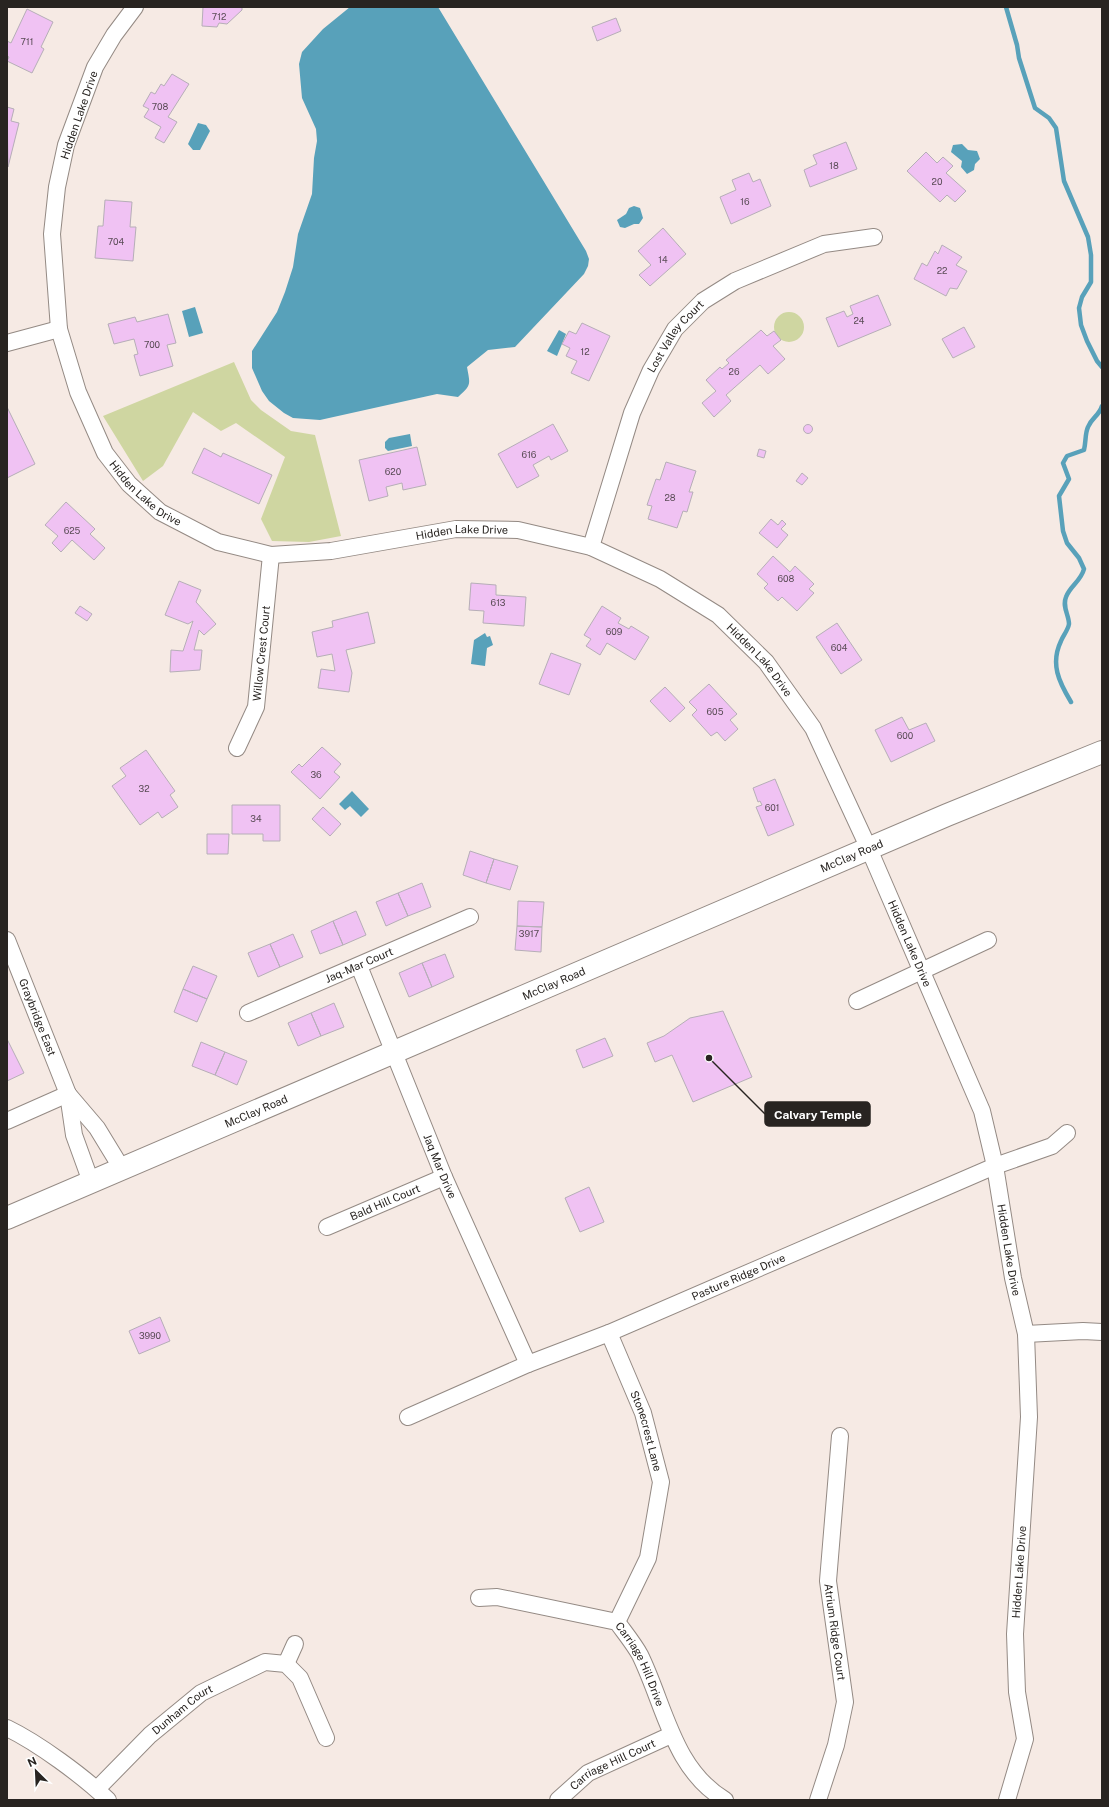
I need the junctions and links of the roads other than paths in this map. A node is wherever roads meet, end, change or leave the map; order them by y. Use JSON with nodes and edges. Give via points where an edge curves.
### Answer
{"nodes":[{"id":1,"x":135,"y":7,"type":"edge"},
{"id":2,"x":874,"y":237,"type":"dead end"},
{"id":3,"x":59,"y":329,"type":"junction"},
{"id":4,"x":7,"y":343,"type":"edge"},
{"id":5,"x":591,"y":547,"type":"junction"},
{"id":6,"x":270,"y":555,"type":"junction"},
{"id":7,"x":237,"y":748,"type":"dead end"},
{"id":8,"x":1102,"y":752,"type":"edge"},
{"id":9,"x":869,"y":849,"type":"junction"},
{"id":10,"x":470,"y":917,"type":"dead end"},
{"id":11,"x":7,"y":940,"type":"edge"},
{"id":12,"x":988,"y":940,"type":"dead end"},
{"id":13,"x":359,"y":966,"type":"junction"},
{"id":14,"x":921,"y":972,"type":"junction"},
{"id":15,"x":857,"y":1001,"type":"dead end"},
{"id":16,"x":248,"y":1013,"type":"dead end"},
{"id":17,"x":393,"y":1053,"type":"junction"},
{"id":18,"x":68,"y":1094,"type":"junction"},
{"id":19,"x":7,"y":1121,"type":"edge"},
{"id":20,"x":1067,"y":1133,"type":"dead end"},
{"id":21,"x":995,"y":1166,"type":"junction"},
{"id":22,"x":122,"y":1169,"type":"junction"},
{"id":23,"x":444,"y":1177,"type":"junction"},
{"id":24,"x":91,"y":1182,"type":"junction"},
{"id":25,"x":7,"y":1218,"type":"edge"},
{"id":26,"x":327,"y":1226,"type":"dead end"},
{"id":27,"x":1102,"y":1332,"type":"edge"},
{"id":28,"x":609,"y":1333,"type":"junction"},
{"id":29,"x":1026,"y":1334,"type":"junction"},
{"id":30,"x":528,"y":1364,"type":"junction"},
{"id":31,"x":408,"y":1417,"type":"dead end"},
{"id":32,"x":840,"y":1436,"type":"dead end"},
{"id":33,"x":479,"y":1598,"type":"dead end"},
{"id":34,"x":617,"y":1622,"type":"junction"},
{"id":35,"x":295,"y":1644,"type":"dead end"},
{"id":36,"x":286,"y":1664,"type":"junction"},
{"id":37,"x":7,"y":1728,"type":"edge"},
{"id":38,"x":671,"y":1735,"type":"junction"},
{"id":39,"x":326,"y":1738,"type":"dead end"},
{"id":40,"x":102,"y":1794,"type":"edge"},
{"id":41,"x":558,"y":1800,"type":"edge"},
{"id":42,"x":725,"y":1800,"type":"edge"},
{"id":43,"x":818,"y":1800,"type":"edge"},
{"id":44,"x":1007,"y":1800,"type":"edge"}],
"edges":[{"from":1,"to":3,"type":"street","name":"Hidden Lake Drive","via":[[95,67],[66,145],[57,187],[52,234]]},
{"from":2,"to":5,"type":"street","name":"Lost Valley Court","via":[[824,244],[735,281],[703,301],[675,329],[651,370],[632,412]]},
{"from":3,"to":4,"type":"street"},
{"from":3,"to":6,"type":"street","name":"Hidden Lake Drive","via":[[78,392],[105,453],[129,484],[160,512],[218,542]]},
{"from":5,"to":6,"type":"street","name":"Hidden Lake Drive","via":[[518,530],[456,529],[332,551]]},
{"from":5,"to":9,"type":"street","name":"Hidden Lake Drive","via":[[660,579],[718,615],[766,662],[813,728]]},
{"from":6,"to":7,"type":"street","name":"Willow Crest Court","via":[[256,707]]},
{"from":8,"to":9,"type":"main road","name":"McClay Road"},
{"from":9,"to":14,"type":"street","name":"Hidden Lake Drive"},
{"from":9,"to":17,"type":"main road","name":"McClay Road"},
{"from":10,"to":13,"type":"street","name":"Jaq-Mar Court"},
{"from":11,"to":18,"type":"street","name":"Graybridge East"},
{"from":12,"to":14,"type":"street"},
{"from":13,"to":16,"type":"street","name":"Jaq-Mar Court"},
{"from":13,"to":17,"type":"street","name":"Jaq Mar Drive"},
{"from":14,"to":15,"type":"street"},
{"from":14,"to":21,"type":"street","name":"Hidden Lake Drive","via":[[982,1111]]},
{"from":17,"to":22,"type":"main road","name":"McClay Road"},
{"from":17,"to":23,"type":"street","name":"Jaq Mar Drive"},
{"from":18,"to":19,"type":"street"},
{"from":18,"to":22,"type":"street","name":"Graybridge East","via":[[97,1128]]},
{"from":18,"to":24,"type":"street","name":"Graybridge East","via":[[74,1135]]},
{"from":20,"to":21,"type":"street","name":"Pasture Ridge Drive","via":[[1052,1146]]},
{"from":21,"to":28,"type":"street","name":"Pasture Ridge Drive"},
{"from":21,"to":29,"type":"street","name":"Hidden Lake Drive","via":[[1013,1278]]},
{"from":22,"to":24,"type":"main road","name":"McClay Road"},
{"from":23,"to":26,"type":"street","name":"Bald Hill Court"},
{"from":23,"to":30,"type":"street","name":"Jaq Mar Drive"},
{"from":24,"to":25,"type":"main road","name":"McClay Road"},
{"from":27,"to":29,"type":"street"},
{"from":28,"to":30,"type":"street","name":"Pasture Ridge Drive"},
{"from":28,"to":34,"type":"street","name":"Stonecrest Lane","via":[[643,1413],[661,1482],[648,1558]]},
{"from":29,"to":44,"type":"street","name":"Hidden Lake Drive","via":[[1029,1417],[1015,1634],[1017,1692],[1025,1739]]},
{"from":30,"to":31,"type":"street","name":"Pasture Ridge Drive"},
{"from":32,"to":43,"type":"street","name":"Atrium Ridge Court","via":[[828,1581],[845,1702],[836,1745]]},
{"from":33,"to":34,"type":"street","name":"Carriage Hill Drive","via":[[497,1597]]},
{"from":34,"to":38,"type":"street","name":"Carriage Hill Drive","via":[[639,1654]]},
{"from":35,"to":36,"type":"street"},
{"from":36,"to":39,"type":"street","via":[[300,1678]]},
{"from":36,"to":40,"type":"street","name":"Dunham Court","via":[[265,1662],[201,1693],[150,1735]]},
{"from":37,"to":40,"type":"street","via":[[35,1744]]},
{"from":38,"to":41,"type":"street","name":"Carriage Hill Court","via":[[588,1773]]},
{"from":38,"to":42,"type":"street","name":"Carriage Hill Drive","via":[[687,1765],[713,1793]]}]}
